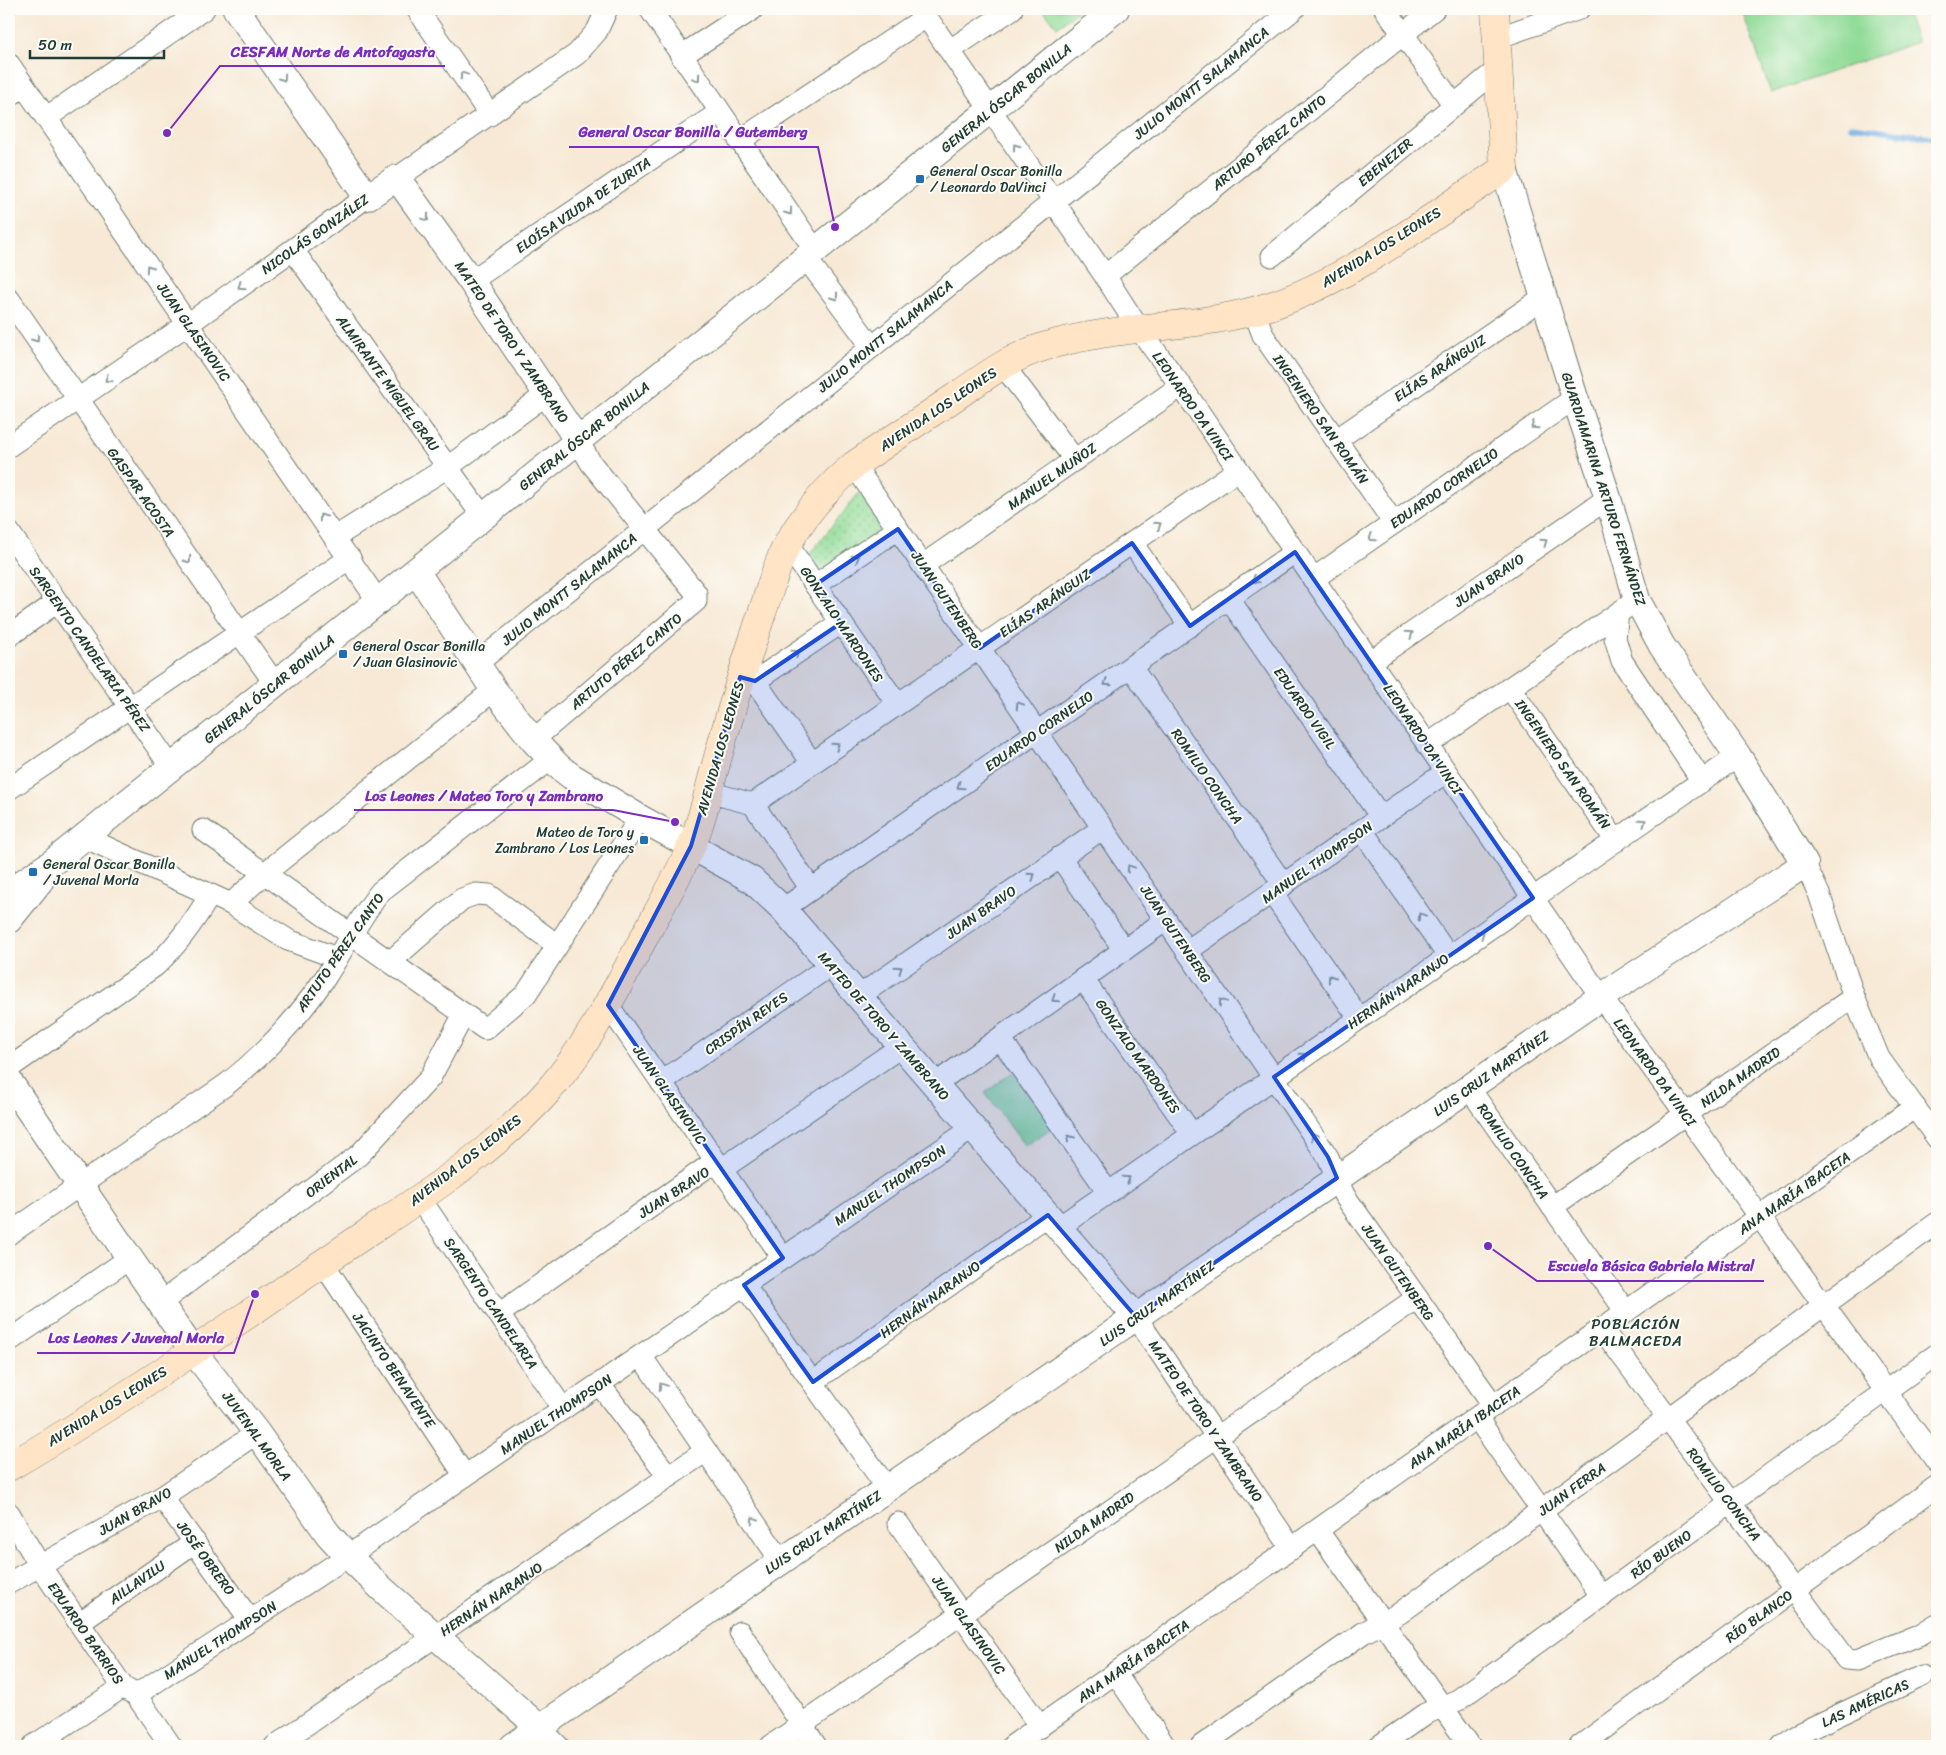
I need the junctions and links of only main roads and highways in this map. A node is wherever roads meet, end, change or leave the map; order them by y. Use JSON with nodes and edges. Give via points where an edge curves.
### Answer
{"nodes":[{"id":1,"x":1495,"y":9,"type":"edge"},
{"id":2,"x":1513,"y":9,"type":"edge"},
{"id":3,"x":1497,"y":38,"type":"junction"},
{"id":4,"x":1504,"y":169,"type":"joint"},
{"id":5,"x":9,"y":1466,"type":"edge"}],
"edges":[{"from":1,"to":3,"type":"main road","name":"GUARDIAMARINA ARTURO FERNÁNDEZ"},
{"from":2,"to":3,"type":"main road"},
{"from":3,"to":4,"type":"main road","name":"GUARDIAMARINA ARTURO FERNÁNDEZ"},
{"from":4,"to":5,"type":"main road","name":"AVENIDA LOS LEONES","via":[[1344,273],[1290,299],[1234,316],[1057,343],[1030,351],[1003,365],[840,477],[814,505],[787,544],[778,566],[748,679],[692,846],[608,1005],[567,1067],[527,1112],[451,1175],[104,1410]]}]}
